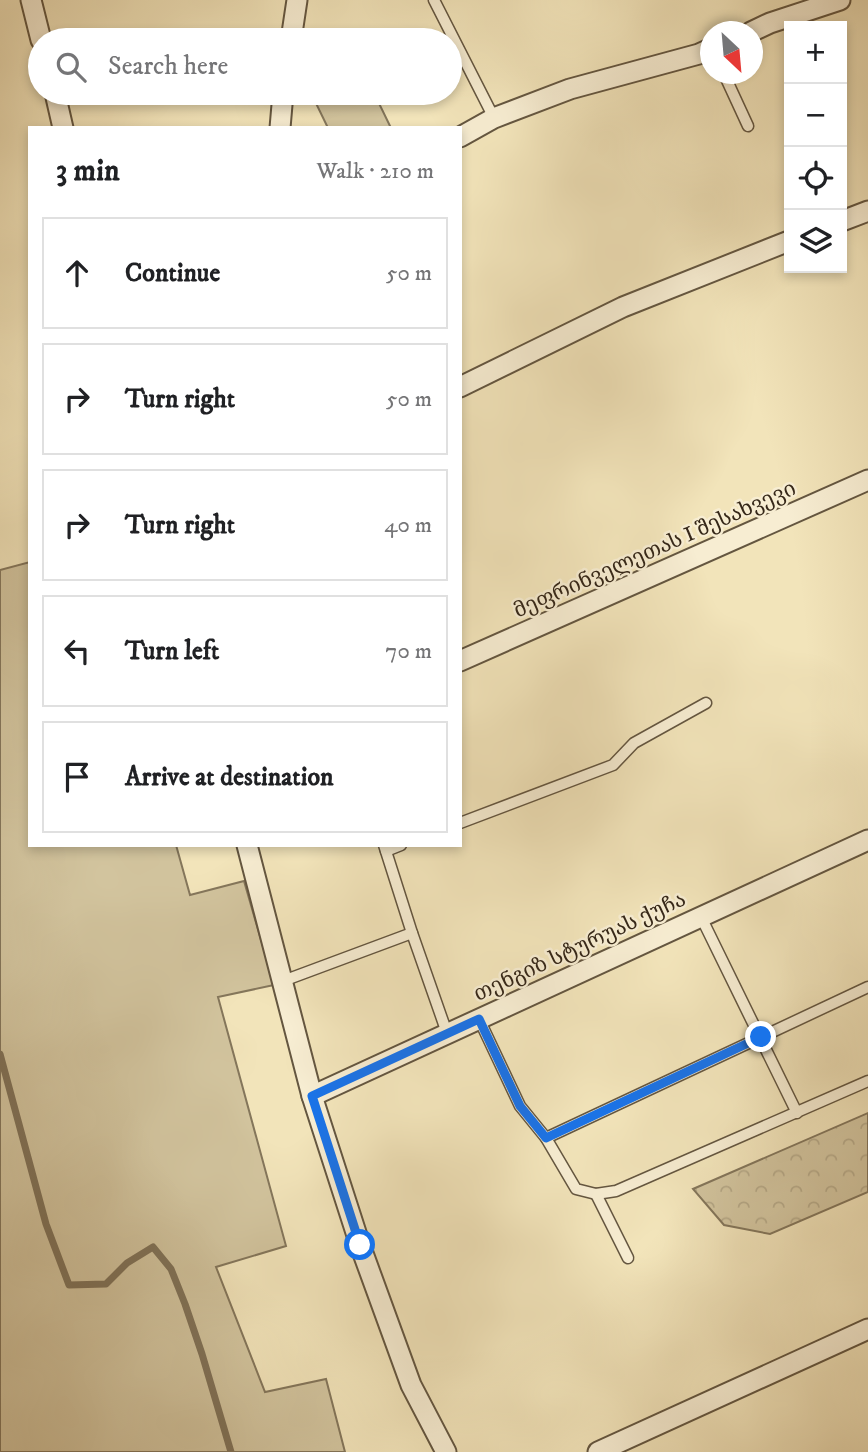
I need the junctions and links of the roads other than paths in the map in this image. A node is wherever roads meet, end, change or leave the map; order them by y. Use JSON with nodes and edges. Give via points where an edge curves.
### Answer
{"nodes":[{"id":1,"x":31,"y":0,"type":"edge"},
{"id":2,"x":298,"y":0,"type":"edge"},
{"id":3,"x":434,"y":0,"type":"edge"},
{"id":4,"x":840,"y":0,"type":"edge"},
{"id":5,"x":763,"y":26,"type":"edge"},
{"id":6,"x":38,"y":28,"type":"edge"},
{"id":7,"x":293,"y":28,"type":"edge"},
{"id":8,"x":448,"y":28,"type":"edge"},
{"id":9,"x":700,"y":54,"type":"edge"},
{"id":10,"x":462,"y":55,"type":"edge"},
{"id":11,"x":729,"y":84,"type":"edge"},
{"id":12,"x":57,"y":105,"type":"edge"},
{"id":13,"x":282,"y":105,"type":"edge"},
{"id":14,"x":494,"y":118,"type":"junction"},
{"id":15,"x":62,"y":126,"type":"edge"},
{"id":16,"x":280,"y":126,"type":"edge"},
{"id":17,"x":748,"y":126,"type":"dead end"},
{"id":18,"x":462,"y":136,"type":"edge"},
{"id":19,"x":868,"y":211,"type":"edge"},
{"id":20,"x":847,"y":219,"type":"edge"},
{"id":21,"x":784,"y":244,"type":"edge"},
{"id":22,"x":462,"y":386,"type":"edge"},
{"id":23,"x":868,"y":480,"type":"edge"},
{"id":24,"x":462,"y":660,"type":"edge"},
{"id":25,"x":706,"y":703,"type":"dead end"},
{"id":26,"x":462,"y":822,"type":"edge"},
{"id":27,"x":868,"y":840,"type":"edge"},
{"id":28,"x":248,"y":847,"type":"edge"},
{"id":29,"x":385,"y":848,"type":"edge"},
{"id":30,"x":701,"y":917,"type":"junction"},
{"id":31,"x":412,"y":933,"type":"junction"},
{"id":32,"x":283,"y":981,"type":"junction"},
{"id":33,"x":868,"y":987,"type":"edge"},
{"id":34,"x":479,"y":1019,"type":"junction"},
{"id":35,"x":447,"y":1033,"type":"junction"},
{"id":36,"x":761,"y":1037,"type":"junction"},
{"id":37,"x":868,"y":1081,"type":"edge"},
{"id":38,"x":312,"y":1096,"type":"junction"},
{"id":39,"x":797,"y":1113,"type":"junction"},
{"id":40,"x":546,"y":1138,"type":"junction"},
{"id":41,"x":596,"y":1194,"type":"junction"},
{"id":42,"x":628,"y":1258,"type":"dead end"},
{"id":43,"x":868,"y":1329,"type":"edge"},
{"id":44,"x":446,"y":1452,"type":"edge"},
{"id":45,"x":598,"y":1452,"type":"edge"}],
"edges":[{"from":1,"to":6,"type":"street"},
{"from":2,"to":7,"type":"street"},
{"from":3,"to":8,"type":"lane"},
{"from":4,"to":5,"type":"street"},
{"from":9,"to":14,"type":"street","via":[[570,89]]},
{"from":10,"to":14,"type":"lane"},
{"from":11,"to":17,"type":"lane"},
{"from":12,"to":15,"type":"street"},
{"from":13,"to":16,"type":"street"},
{"from":14,"to":18,"type":"street"},
{"from":19,"to":20,"type":"street"},
{"from":21,"to":22,"type":"street","via":[[623,307]]},
{"from":23,"to":24,"type":"street","name":"მეფრინველეთას I შესახვევი"},
{"from":25,"to":26,"type":"lane","via":[[634,743],[613,765]]},
{"from":27,"to":30,"type":"street","name":"თენგიზ სტურუას ქუჩა"},
{"from":28,"to":32,"type":"street"},
{"from":29,"to":31,"type":"lane"},
{"from":30,"to":34,"type":"street","name":"თენგიზ სტურუას ქუჩა"},
{"from":30,"to":36,"type":"lane"},
{"from":31,"to":32,"type":"lane"},
{"from":31,"to":35,"type":"lane"},
{"from":32,"to":38,"type":"street"},
{"from":33,"to":36,"type":"lane"},
{"from":34,"to":35,"type":"street","name":"თენგიზ სტურუას ქუჩა"},
{"from":34,"to":40,"type":"lane","via":[[520,1106]]},
{"from":35,"to":38,"type":"street","name":"თენგიზ სტურუას ქუჩა"},
{"from":36,"to":39,"type":"lane"},
{"from":36,"to":40,"type":"lane"},
{"from":37,"to":39,"type":"lane"},
{"from":38,"to":44,"type":"street","via":[[411,1385]]},
{"from":39,"to":41,"type":"lane","via":[[616,1191]]},
{"from":40,"to":41,"type":"lane","via":[[576,1189]]},
{"from":41,"to":42,"type":"lane"},
{"from":43,"to":45,"type":"street"}]}
